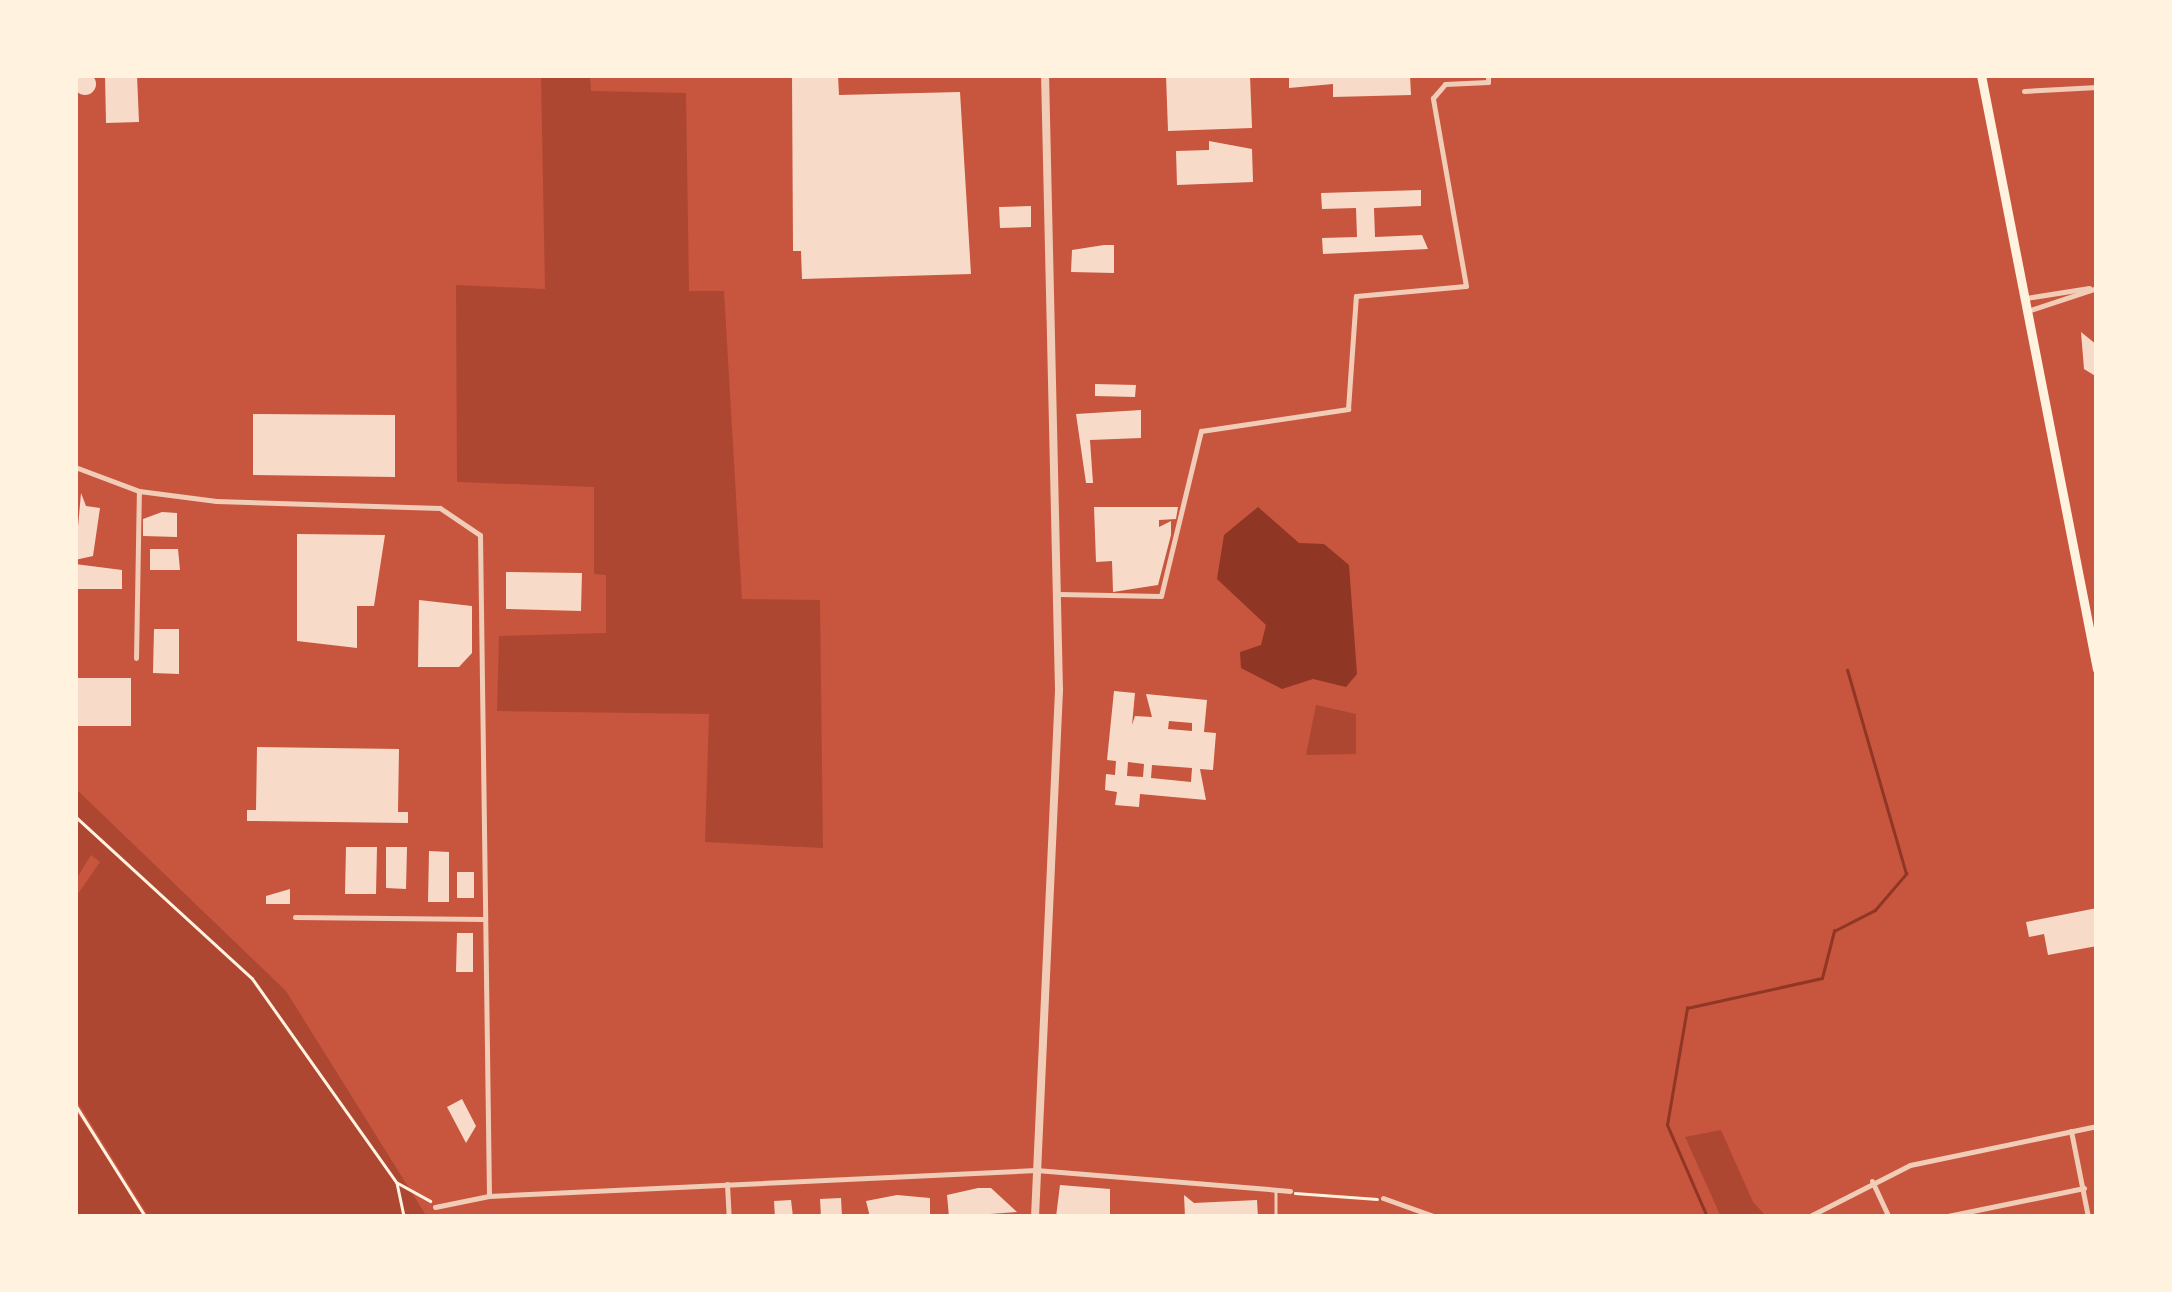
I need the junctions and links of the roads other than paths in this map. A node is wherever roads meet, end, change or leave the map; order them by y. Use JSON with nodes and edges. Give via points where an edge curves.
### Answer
{"nodes":[{"id":1,"x":1046,"y":75,"type":"edge"},
{"id":2,"x":1488,"y":75,"type":"edge"},
{"id":3,"x":1981,"y":75,"type":"edge"},
{"id":4,"x":2097,"y":87,"type":"edge"},
{"id":5,"x":2024,"y":91,"type":"dead end"},
{"id":6,"x":2097,"y":288,"type":"edge"},
{"id":7,"x":2024,"y":298,"type":"junction"},
{"id":8,"x":2027,"y":310,"type":"junction"},
{"id":9,"x":75,"y":468,"type":"edge"},
{"id":10,"x":139,"y":490,"type":"junction"},
{"id":11,"x":1058,"y":594,"type":"junction"},
{"id":12,"x":136,"y":658,"type":"dead end"},
{"id":13,"x":2097,"y":669,"type":"edge"},
{"id":14,"x":295,"y":917,"type":"dead end"},
{"id":15,"x":483,"y":919,"type":"junction"},
{"id":16,"x":2097,"y":1126,"type":"edge"},
{"id":17,"x":2071,"y":1131,"type":"junction"},
{"id":18,"x":1036,"y":1170,"type":"junction"},
{"id":19,"x":1872,"y":1181,"type":"junction"},
{"id":20,"x":727,"y":1184,"type":"junction"},
{"id":21,"x":2084,"y":1188,"type":"junction"},
{"id":22,"x":1276,"y":1190,"type":"junction"},
{"id":23,"x":1290,"y":1191,"type":"road end"},
{"id":24,"x":489,"y":1196,"type":"junction"},
{"id":25,"x":1383,"y":1198,"type":"road end"},
{"id":26,"x":435,"y":1207,"type":"road end"},
{"id":27,"x":729,"y":1217,"type":"edge"},
{"id":28,"x":1036,"y":1217,"type":"edge"},
{"id":29,"x":1276,"y":1217,"type":"edge"},
{"id":30,"x":1436,"y":1217,"type":"edge"},
{"id":31,"x":1808,"y":1217,"type":"edge"},
{"id":32,"x":1889,"y":1217,"type":"edge"},
{"id":33,"x":1943,"y":1217,"type":"edge"},
{"id":34,"x":2088,"y":1217,"type":"edge"}],
"edges":[{"from":1,"to":11,"type":"street"},
{"from":2,"to":11,"type":"street","via":[[1488,82],[1445,84],[1434,98],[1466,286],[1356,296],[1348,409],[1201,432],[1161,596]]},
{"from":3,"to":7,"type":"main road"},
{"from":4,"to":5,"type":"street"},
{"from":6,"to":7,"type":"street"},
{"from":6,"to":8,"type":"street"},
{"from":7,"to":8,"type":"main road"},
{"from":8,"to":13,"type":"main road"},
{"from":9,"to":10,"type":"street"},
{"from":10,"to":12,"type":"street"},
{"from":10,"to":15,"type":"street","via":[[440,508],[470,522],[488,567]]},
{"from":11,"to":18,"type":"street"},
{"from":14,"to":15,"type":"street"},
{"from":15,"to":24,"type":"street"},
{"from":16,"to":17,"type":"street"},
{"from":17,"to":19,"type":"street"},
{"from":17,"to":21,"type":"street"},
{"from":18,"to":20,"type":"street"},
{"from":18,"to":22,"type":"street"},
{"from":18,"to":28,"type":"street"},
{"from":19,"to":31,"type":"street"},
{"from":19,"to":32,"type":"street"},
{"from":20,"to":24,"type":"street"},
{"from":20,"to":27,"type":"street"},
{"from":21,"to":33,"type":"street"},
{"from":21,"to":34,"type":"street"},
{"from":22,"to":23,"type":"street"},
{"from":22,"to":29,"type":"lane"},
{"from":24,"to":26,"type":"street"},
{"from":25,"to":30,"type":"street"}]}
